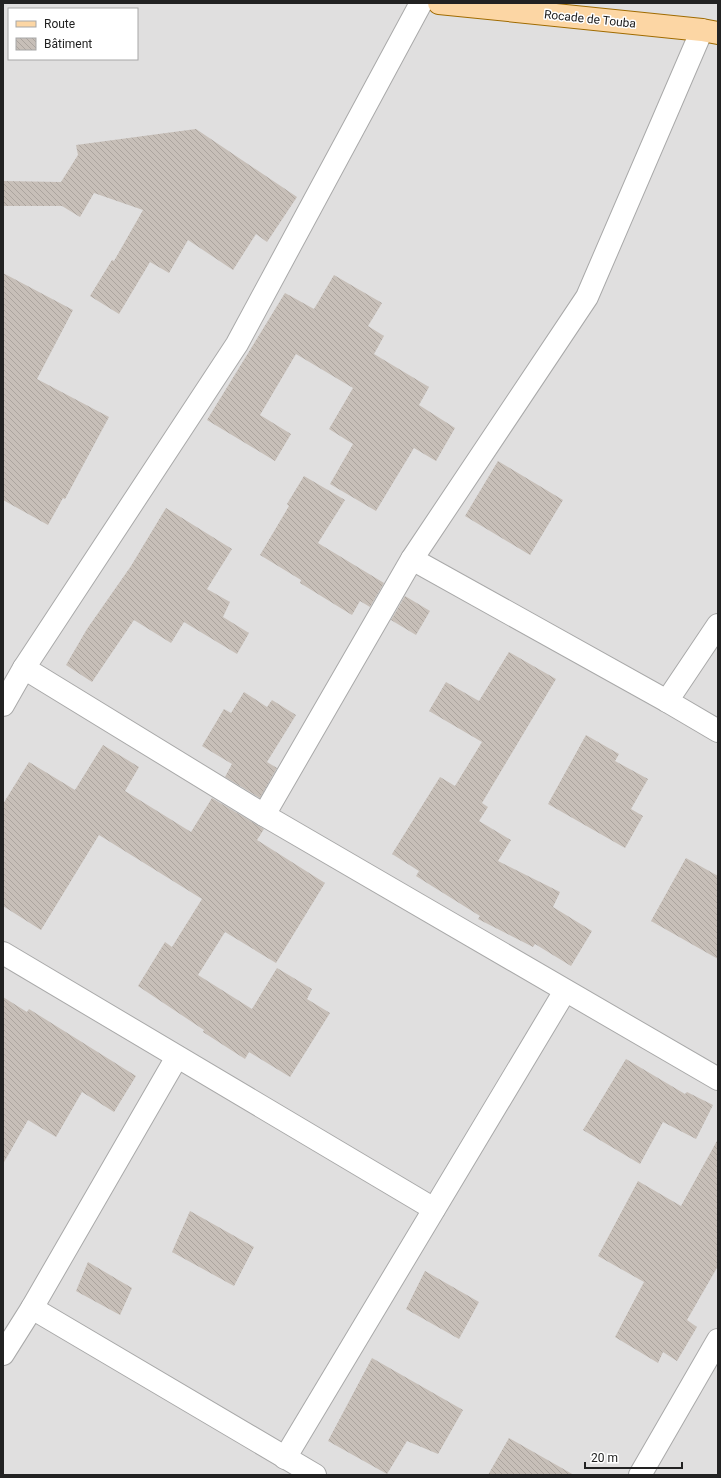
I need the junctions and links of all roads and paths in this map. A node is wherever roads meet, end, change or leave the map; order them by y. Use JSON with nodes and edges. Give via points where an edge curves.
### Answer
{"nodes":[{"id":1,"x":421,"y":3,"type":"edge"},
{"id":2,"x":438,"y":3,"type":"edge"},
{"id":3,"x":710,"y":32,"type":"edge"},
{"id":4,"x":412,"y":559,"type":"junction"},
{"id":5,"x":718,"y":625,"type":"edge"},
{"id":6,"x":24,"y":668,"type":"junction"},
{"id":7,"x":667,"y":701,"type":"junction"},
{"id":8,"x":3,"y":705,"type":"edge"},
{"id":9,"x":718,"y":731,"type":"edge"},
{"id":10,"x":264,"y":815,"type":"junction"},
{"id":11,"x":3,"y":953,"type":"edge"},
{"id":12,"x":565,"y":991,"type":"junction"},
{"id":13,"x":177,"y":1057,"type":"junction"},
{"id":14,"x":718,"y":1079,"type":"edge"},
{"id":15,"x":434,"y":1209,"type":"junction"},
{"id":16,"x":32,"y":1308,"type":"junction"},
{"id":17,"x":718,"y":1340,"type":"edge"},
{"id":18,"x":3,"y":1354,"type":"edge"},
{"id":19,"x":285,"y":1458,"type":"junction"},
{"id":20,"x":315,"y":1475,"type":"edge"},
{"id":21,"x":640,"y":1475,"type":"edge"}],
"edges":[{"from":1,"to":6,"type":"street","via":[[236,344]]},
{"from":2,"to":3,"type":"main road","name":"Rocade de Touba"},
{"from":3,"to":4,"type":"street","via":[[587,297]]},
{"from":4,"to":7,"type":"street"},
{"from":4,"to":10,"type":"street"},
{"from":5,"to":7,"type":"street"},
{"from":6,"to":8,"type":"street"},
{"from":6,"to":10,"type":"street"},
{"from":7,"to":9,"type":"street"},
{"from":10,"to":12,"type":"street"},
{"from":11,"to":13,"type":"street"},
{"from":12,"to":14,"type":"street"},
{"from":12,"to":15,"type":"street"},
{"from":13,"to":15,"type":"street"},
{"from":13,"to":16,"type":"street"},
{"from":15,"to":19,"type":"street"},
{"from":16,"to":18,"type":"street"},
{"from":16,"to":19,"type":"street"},
{"from":17,"to":21,"type":"street"},
{"from":19,"to":20,"type":"street"}]}
